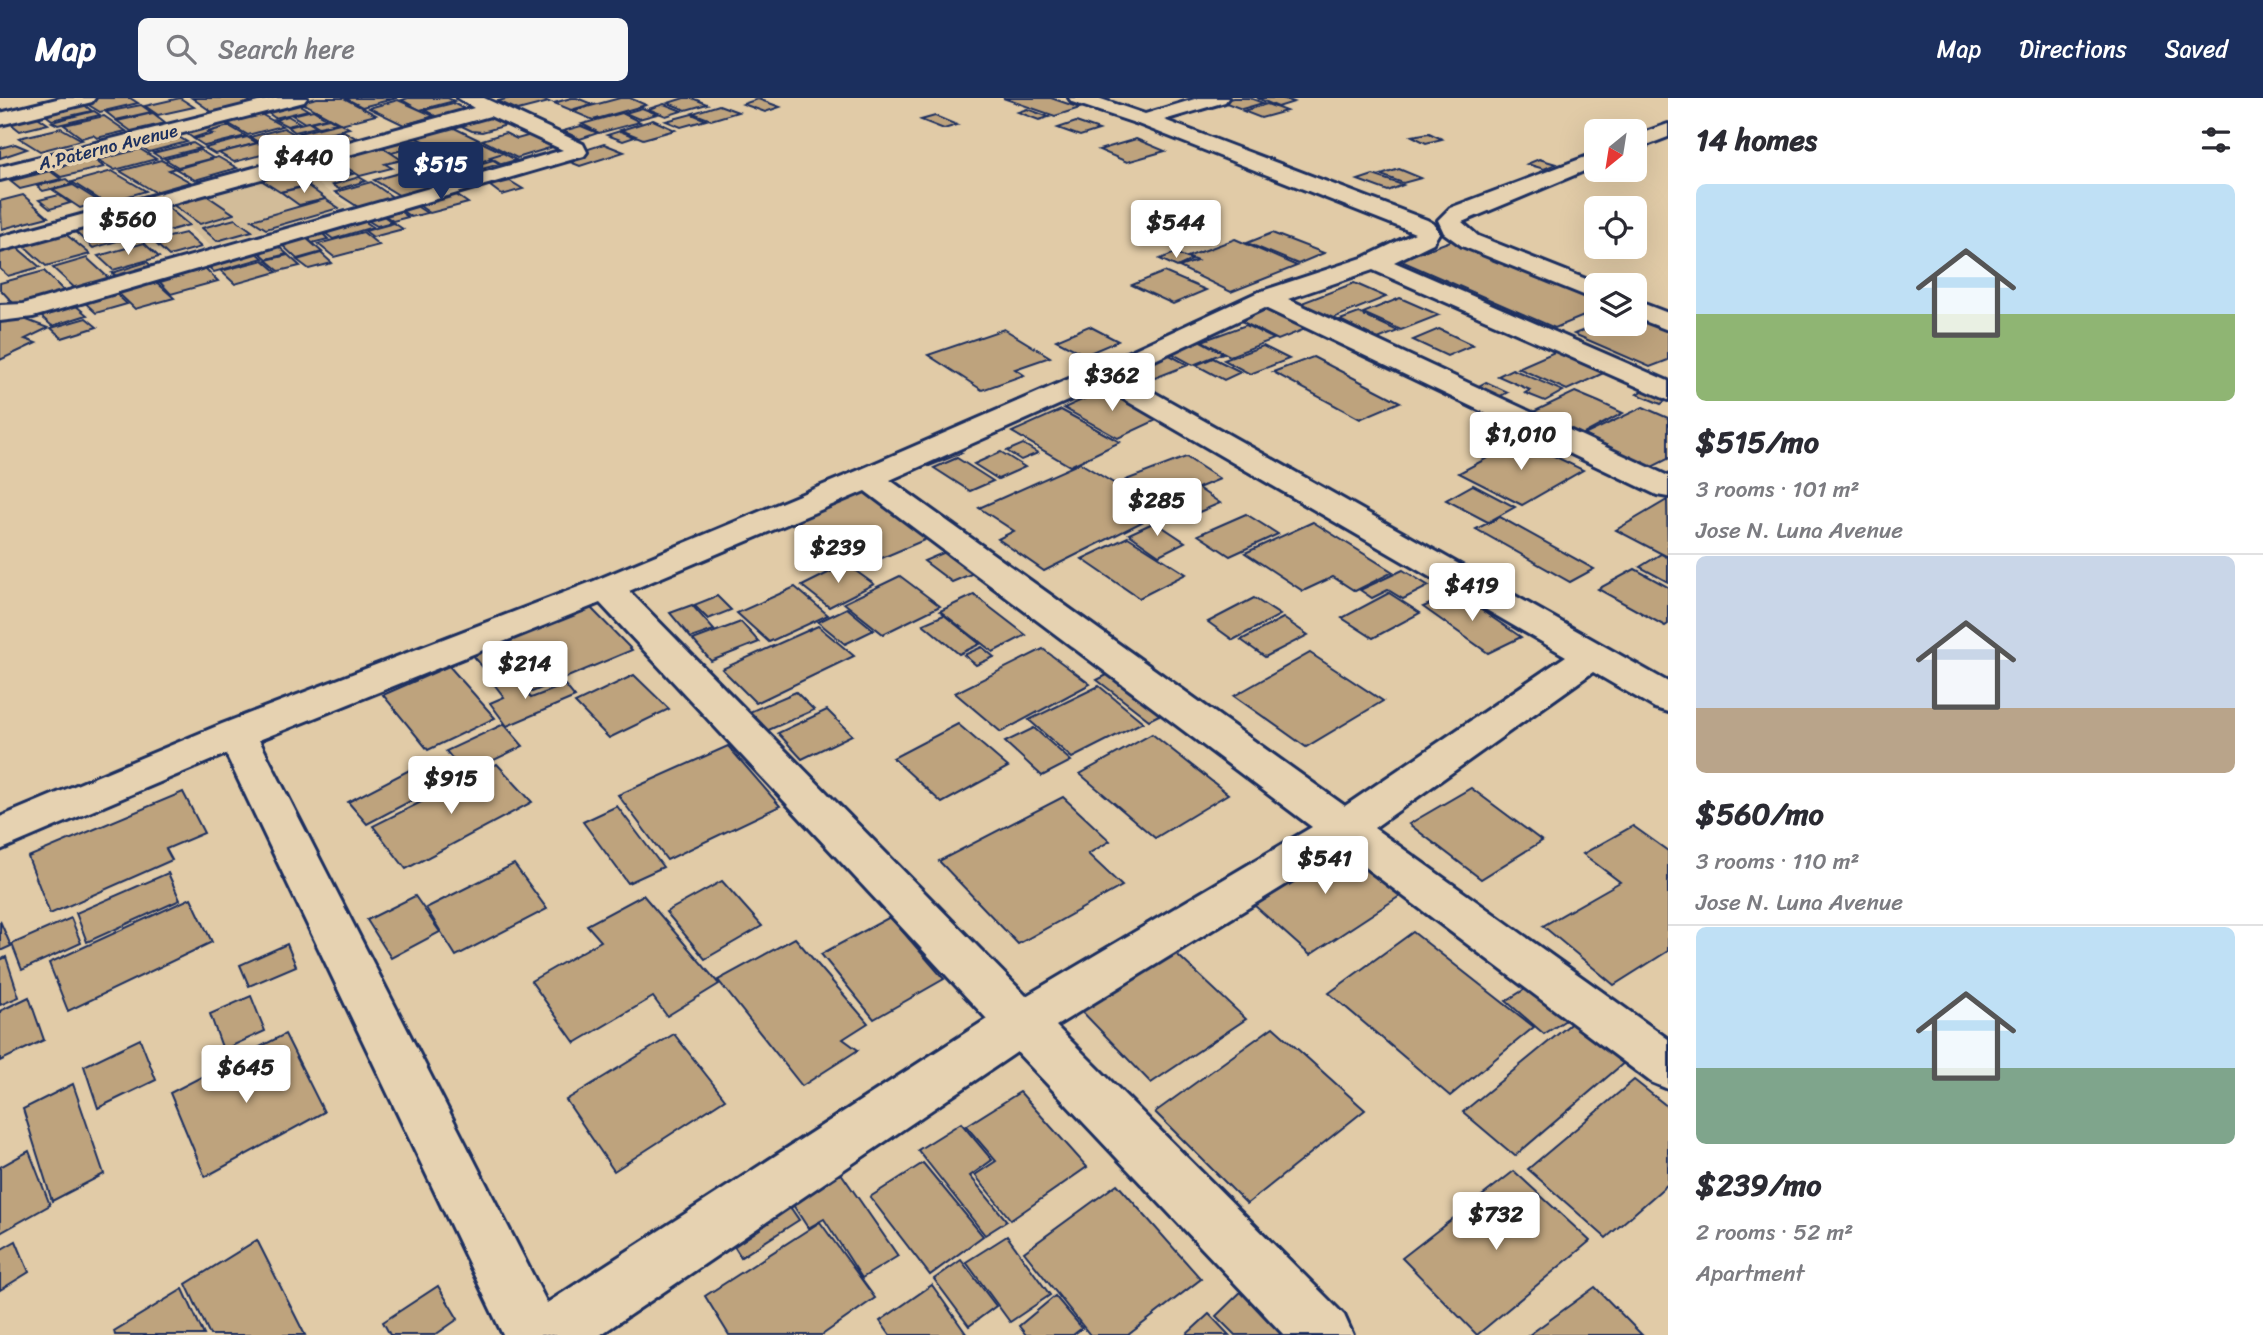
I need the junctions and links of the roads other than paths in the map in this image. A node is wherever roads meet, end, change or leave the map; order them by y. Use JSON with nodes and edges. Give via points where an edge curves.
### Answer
{"nodes":[{"id":1,"x":85,"y":98,"type":"edge"},
{"id":2,"x":297,"y":98,"type":"edge"},
{"id":3,"x":468,"y":98,"type":"edge"},
{"id":4,"x":1079,"y":98,"type":"edge"},
{"id":5,"x":1218,"y":98,"type":"edge"},
{"id":6,"x":492,"y":109,"type":"junction"},
{"id":7,"x":0,"y":119,"type":"edge"},
{"id":8,"x":1145,"y":120,"type":"junction"},
{"id":9,"x":1668,"y":130,"type":"edge"},
{"id":10,"x":1647,"y":139,"type":"edge"},
{"id":11,"x":1584,"y":164,"type":"edge"},
{"id":12,"x":0,"y":174,"type":"edge"},
{"id":13,"x":0,"y":244,"type":"edge"},
{"id":14,"x":1374,"y":262,"type":"junction"},
{"id":15,"x":1584,"y":287,"type":"edge"},
{"id":16,"x":1265,"y":298,"type":"junction"},
{"id":17,"x":12,"y":312,"type":"edge"},
{"id":18,"x":1647,"y":313,"type":"edge"},
{"id":19,"x":1668,"y":322,"type":"edge"},
{"id":20,"x":1102,"y":374,"type":"junction"},
{"id":21,"x":1668,"y":391,"type":"edge"},
{"id":22,"x":868,"y":478,"type":"junction"},
{"id":23,"x":1668,"y":488,"type":"edge"},
{"id":24,"x":606,"y":588,"type":"junction"},
{"id":25,"x":1590,"y":657,"type":"junction"},
{"id":26,"x":1668,"y":699,"type":"edge"},
{"id":27,"x":236,"y":734,"type":"junction"},
{"id":28,"x":1345,"y":828,"type":"junction"},
{"id":29,"x":0,"y":834,"type":"edge"},
{"id":30,"x":1021,"y":1023,"type":"junction"},
{"id":31,"x":1668,"y":1067,"type":"edge"},
{"id":32,"x":533,"y":1335,"type":"edge"},
{"id":33,"x":550,"y":1335,"type":"edge"},
{"id":34,"x":1324,"y":1335,"type":"edge"}],
"edges":[{"from":1,"to":7,"type":"street"},
{"from":2,"to":12,"type":"street","name":"A.Paterno Avenue"},
{"from":3,"to":6,"type":"street"},
{"from":4,"to":8,"type":"street"},
{"from":5,"to":8,"type":"street"},
{"from":6,"to":13,"type":"street"},
{"from":6,"to":17,"type":"street","via":[[577,152]]},
{"from":8,"to":14,"type":"street","via":[[1426,229],[1425,237]]},
{"from":9,"to":10,"type":"street"},
{"from":11,"to":15,"type":"street","via":[[1450,220],[1452,228],[1470,241]]},
{"from":14,"to":16,"type":"street"},
{"from":14,"to":21,"type":"street"},
{"from":16,"to":20,"type":"street"},
{"from":16,"to":23,"type":"street"},
{"from":18,"to":19,"type":"street"},
{"from":20,"to":22,"type":"street"},
{"from":20,"to":25,"type":"street"},
{"from":22,"to":24,"type":"street"},
{"from":22,"to":28,"type":"street"},
{"from":24,"to":27,"type":"street"},
{"from":24,"to":30,"type":"street"},
{"from":25,"to":26,"type":"street"},
{"from":25,"to":28,"type":"street"},
{"from":27,"to":29,"type":"street"},
{"from":27,"to":32,"type":"street"},
{"from":28,"to":30,"type":"street"},
{"from":28,"to":31,"type":"street"},
{"from":30,"to":33,"type":"street"},
{"from":30,"to":34,"type":"street"}]}
